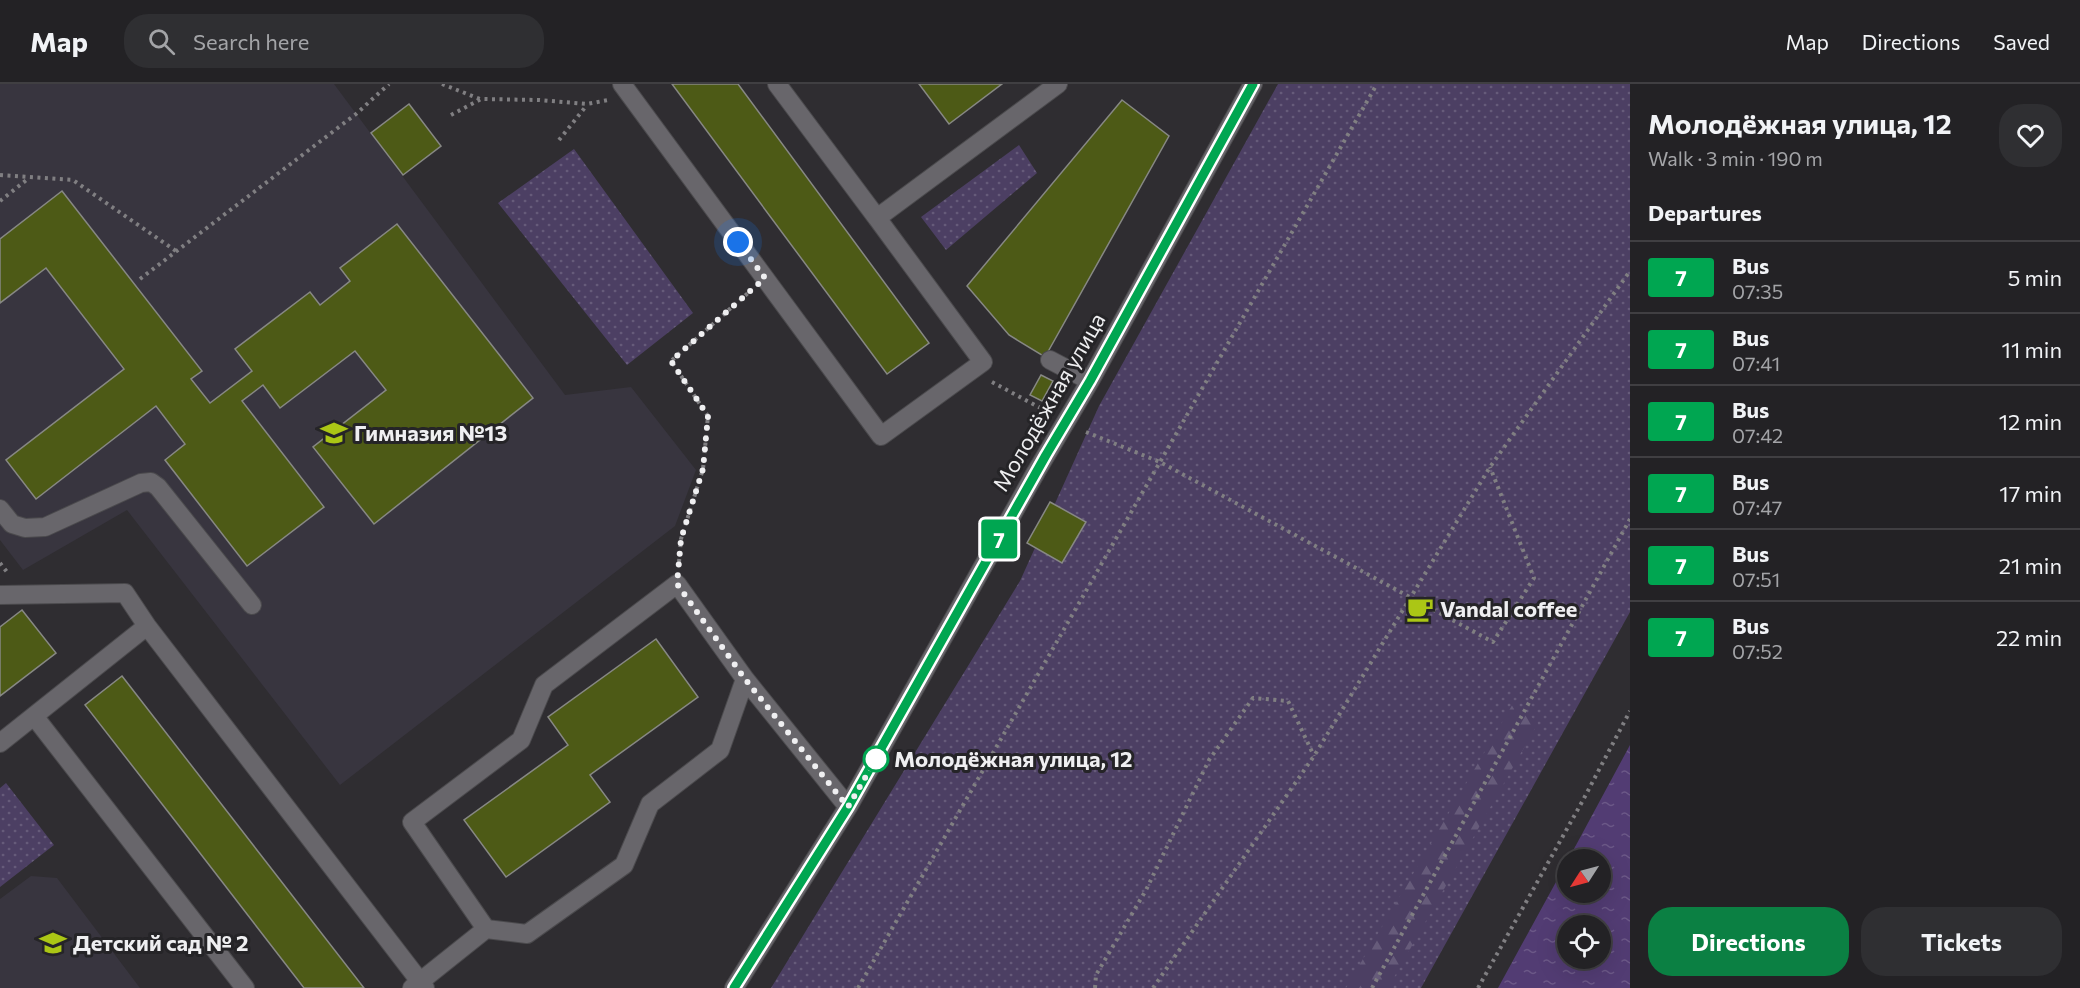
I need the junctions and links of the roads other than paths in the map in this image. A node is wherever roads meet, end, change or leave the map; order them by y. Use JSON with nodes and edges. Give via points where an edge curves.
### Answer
{"nodes":[{"id":1,"x":1058,"y":84,"type":"edge"},
{"id":2,"x":1253,"y":84,"type":"edge"},
{"id":3,"x":787,"y":88,"type":"edge"},
{"id":4,"x":626,"y":90,"type":"edge"},
{"id":5,"x":876,"y":218,"type":"junction"},
{"id":6,"x":1050,"y":360,"type":"dead end"},
{"id":7,"x":1090,"y":381,"type":"junction"},
{"id":8,"x":0,"y":509,"type":"edge"},
{"id":9,"x":0,"y":595,"type":"edge"},
{"id":10,"x":252,"y":605,"type":"dead end"},
{"id":11,"x":147,"y":626,"type":"junction"},
{"id":12,"x":745,"y":679,"type":"junction"},
{"id":13,"x":34,"y":716,"type":"junction"},
{"id":14,"x":0,"y":743,"type":"edge"},
{"id":15,"x":848,"y":807,"type":"junction"},
{"id":16,"x":486,"y":929,"type":"junction"},
{"id":17,"x":419,"y":986,"type":"edge"},
{"id":18,"x":245,"y":988,"type":"edge"},
{"id":19,"x":734,"y":988,"type":"edge"}],
"edges":[{"from":1,"to":5,"type":"street"},
{"from":2,"to":7,"type":"street","name":"Молодёжная улица"},
{"from":3,"to":5,"type":"street"},
{"from":4,"to":5,"type":"street","via":[[881,436],[983,362]]},
{"from":6,"to":7,"type":"street"},
{"from":7,"to":15,"type":"street","name":"Молодёжная улица"},
{"from":8,"to":10,"type":"street","via":[[12,524],[45,527],[151,482]]},
{"from":9,"to":11,"type":"street","via":[[124,593]]},
{"from":11,"to":13,"type":"street"},
{"from":11,"to":17,"type":"street"},
{"from":12,"to":15,"type":"street"},
{"from":12,"to":16,"type":"street","via":[[720,750],[650,804],[624,865],[527,934]]},
{"from":12,"to":16,"type":"street","via":[[677,584],[544,685],[521,740],[412,822]]},
{"from":13,"to":14,"type":"street"},
{"from":13,"to":18,"type":"street"},
{"from":15,"to":19,"type":"street","name":"Молодёжная улица"},
{"from":16,"to":17,"type":"street"}]}
